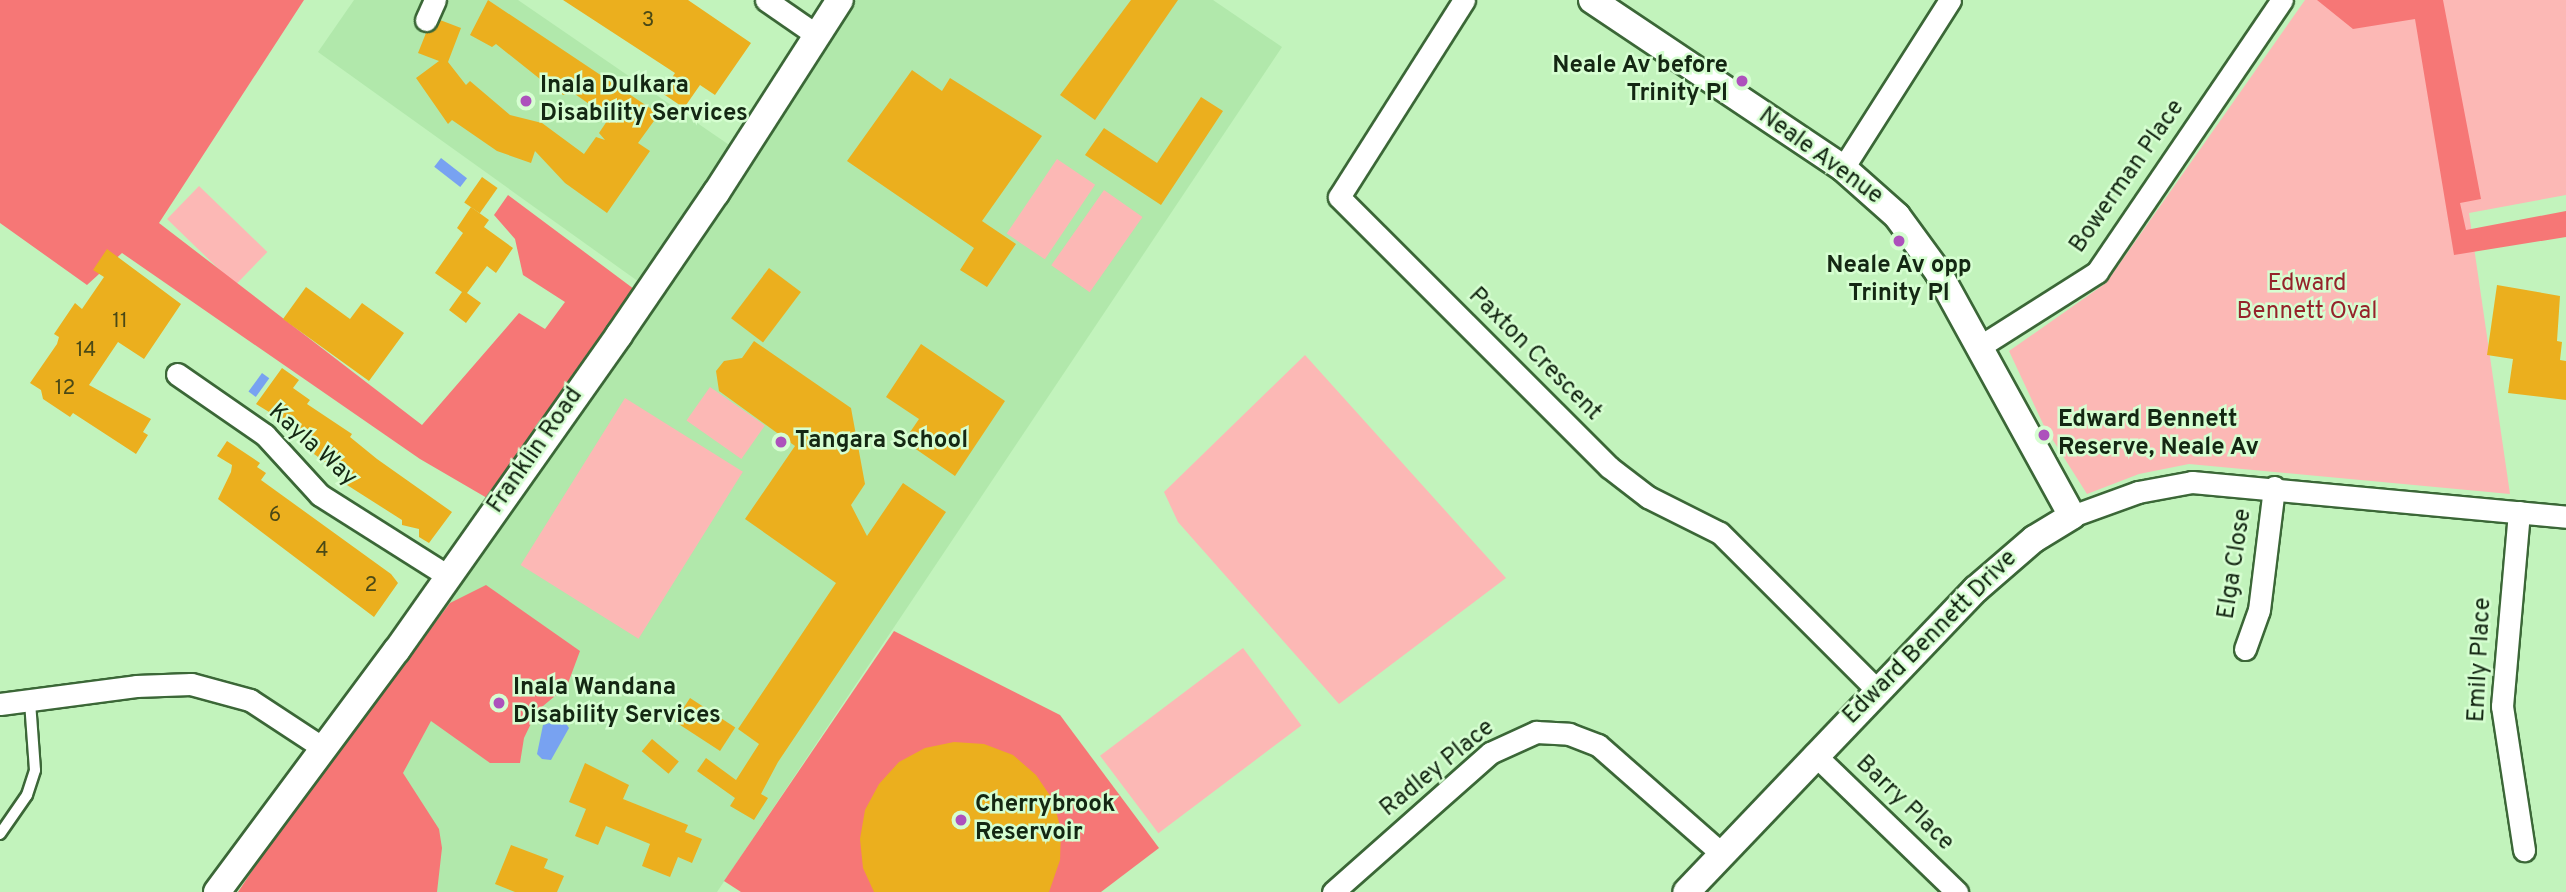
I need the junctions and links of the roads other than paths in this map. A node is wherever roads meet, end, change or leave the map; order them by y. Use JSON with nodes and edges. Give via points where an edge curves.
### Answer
{"nodes":[{"id":1,"x":435,"y":0,"type":"edge"},
{"id":2,"x":766,"y":0,"type":"edge"},
{"id":3,"x":840,"y":0,"type":"edge"},
{"id":4,"x":1464,"y":0,"type":"edge"},
{"id":5,"x":1592,"y":0,"type":"edge"},
{"id":6,"x":1950,"y":0,"type":"edge"},
{"id":7,"x":2282,"y":0,"type":"edge"},
{"id":8,"x":426,"y":20,"type":"dead end"},
{"id":9,"x":815,"y":34,"type":"junction"},
{"id":10,"x":1843,"y":168,"type":"junction"},
{"id":11,"x":1979,"y":347,"type":"junction"},
{"id":12,"x":177,"y":374,"type":"dead end"},
{"id":13,"x":2274,"y":487,"type":"junction"},
{"id":14,"x":2519,"y":512,"type":"junction"},
{"id":15,"x":2072,"y":516,"type":"junction"},
{"id":16,"x":2566,"y":517,"type":"edge"},
{"id":17,"x":448,"y":576,"type":"junction"},
{"id":18,"x":2245,"y":649,"type":"dead end"},
{"id":19,"x":1877,"y":690,"type":"junction"},
{"id":20,"x":30,"y":702,"type":"junction"},
{"id":21,"x":0,"y":704,"type":"edge"},
{"id":22,"x":323,"y":748,"type":"junction"},
{"id":23,"x":1814,"y":754,"type":"junction"},
{"id":24,"x":0,"y":834,"type":"edge"},
{"id":25,"x":2524,"y":850,"type":"dead end"},
{"id":26,"x":1720,"y":852,"type":"junction"},
{"id":27,"x":217,"y":892,"type":"edge"},
{"id":28,"x":1333,"y":892,"type":"edge"},
{"id":29,"x":1686,"y":892,"type":"edge"},
{"id":30,"x":1957,"y":892,"type":"edge"}],
"edges":[{"from":1,"to":8,"type":"street"},
{"from":2,"to":9,"type":"street"},
{"from":3,"to":9,"type":"street","name":"Franklin Road"},
{"from":4,"to":19,"type":"street","name":"Paxton Crescent","via":[[1339,197],[1609,467],[1648,497],[1720,533]]},
{"from":5,"to":10,"type":"street","name":"Neale Avenue"},
{"from":6,"to":10,"type":"street"},
{"from":7,"to":11,"type":"street","name":"Bowerman Place","via":[[2097,272]]},
{"from":9,"to":17,"type":"street","name":"Franklin Road","via":[[716,193]]},
{"from":10,"to":11,"type":"street","name":"Neale Avenue","via":[[1897,216],[1917,241]]},
{"from":11,"to":15,"type":"street","name":"Neale Avenue"},
{"from":12,"to":17,"type":"street","name":"Kayla Way","via":[[265,435],[320,495]]},
{"from":13,"to":14,"type":"street","name":"Edward Bennett Drive"},
{"from":13,"to":15,"type":"street","name":"Edward Bennett Drive","via":[[2192,482],[2138,492]]},
{"from":13,"to":18,"type":"street","name":"Elga Close","via":[[2259,610]]},
{"from":14,"to":16,"type":"street","name":"Edward Bennett Drive"},
{"from":14,"to":25,"type":"street","name":"Emily Place","via":[[2502,706]]},
{"from":15,"to":19,"type":"street","name":"Edward Bennett Drive","via":[[1997,568]]},
{"from":17,"to":22,"type":"street","name":"Franklin Road"},
{"from":19,"to":23,"type":"street","name":"Edward Bennett Drive"},
{"from":20,"to":21,"type":"street"},
{"from":20,"to":22,"type":"street","via":[[136,685],[202,685],[266,709]]},
{"from":20,"to":24,"type":"lane","via":[[36,770],[27,795]]},
{"from":22,"to":27,"type":"street","name":"Franklin Road"},
{"from":23,"to":26,"type":"street","name":"Edward Bennett Drive"},
{"from":23,"to":30,"type":"street","name":"Barry Place"},
{"from":26,"to":28,"type":"street","name":"Radley Place","via":[[1598,745],[1569,734],[1536,732],[1490,753]]},
{"from":26,"to":29,"type":"street","name":"Edward Bennett Drive"}]}
